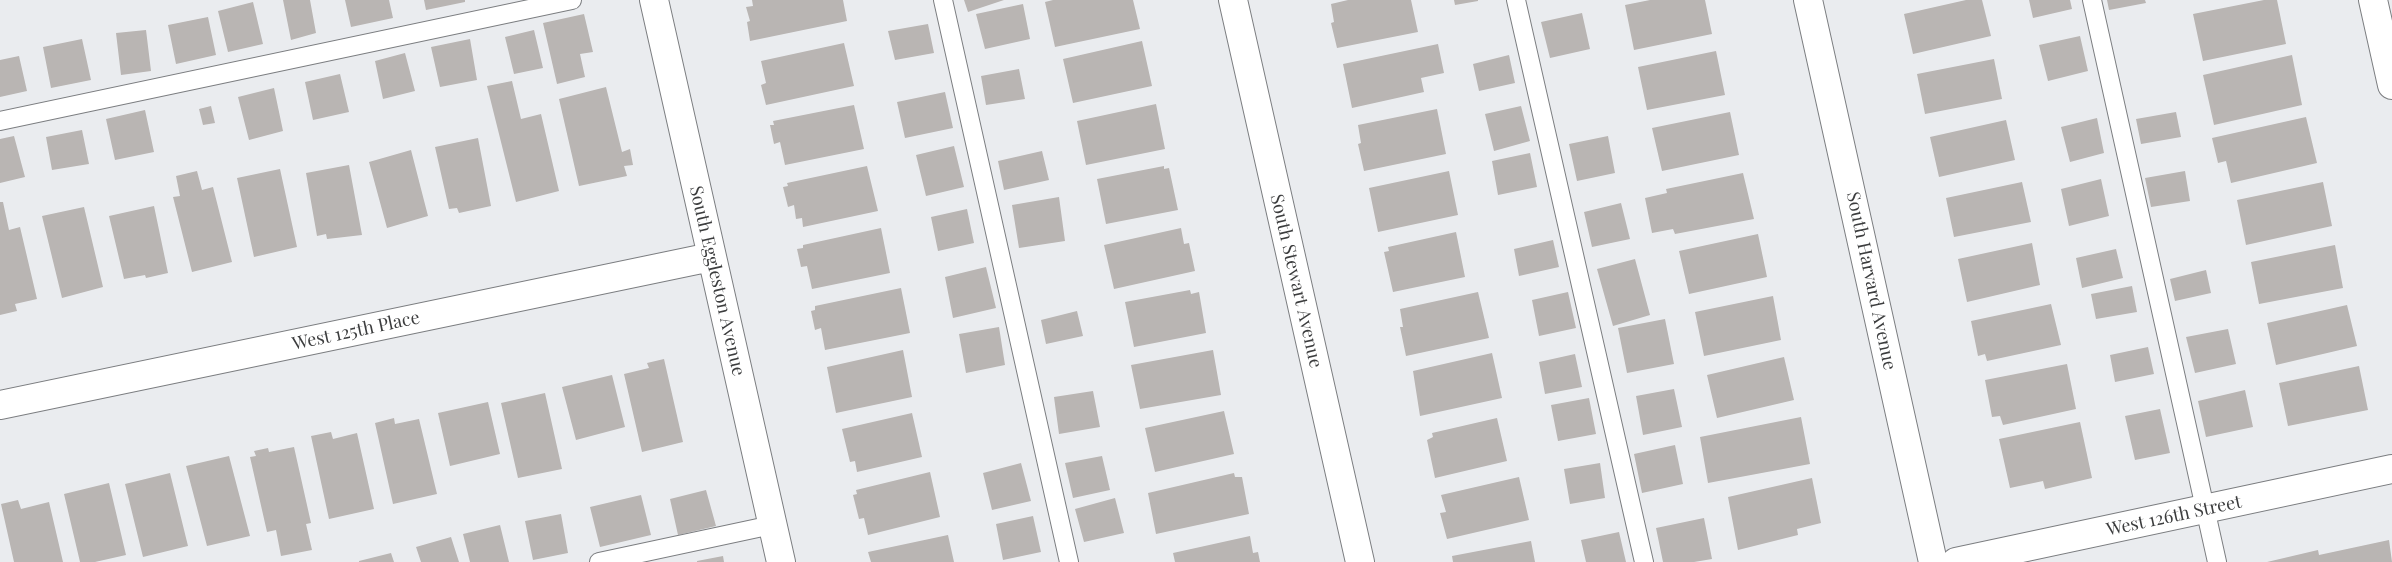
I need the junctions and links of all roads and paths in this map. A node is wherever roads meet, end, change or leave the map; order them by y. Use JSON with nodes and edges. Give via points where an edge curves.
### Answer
{"nodes":[{"id":1,"x":572,"y":0,"type":"edge"},
{"id":2,"x":654,"y":0,"type":"edge"},
{"id":3,"x":943,"y":0,"type":"edge"},
{"id":4,"x":1233,"y":0,"type":"edge"},
{"id":5,"x":1516,"y":0,"type":"edge"},
{"id":6,"x":1808,"y":0,"type":"edge"},
{"id":7,"x":2092,"y":0,"type":"edge"},
{"id":8,"x":2373,"y":0,"type":"edge"},
{"id":9,"x":2392,"y":85,"type":"edge"},
{"id":10,"x":0,"y":121,"type":"edge"},
{"id":11,"x":711,"y":258,"type":"junction"},
{"id":12,"x":0,"y":405,"type":"edge"},
{"id":13,"x":2392,"y":469,"type":"edge"},
{"id":14,"x":2205,"y":509,"type":"junction"},
{"id":15,"x":772,"y":525,"type":"junction"},
{"id":16,"x":599,"y":562,"type":"edge"},
{"id":17,"x":780,"y":562,"type":"edge"},
{"id":18,"x":1069,"y":562,"type":"edge"},
{"id":19,"x":1360,"y":562,"type":"edge"},
{"id":20,"x":1644,"y":562,"type":"edge"},
{"id":21,"x":1933,"y":562,"type":"edge"},
{"id":22,"x":1956,"y":562,"type":"edge"},
{"id":23,"x":2217,"y":562,"type":"edge"}],
"edges":[{"from":1,"to":10,"type":"lane"},
{"from":2,"to":11,"type":"street","name":"South Eggleston Avenue"},
{"from":3,"to":18,"type":"lane"},
{"from":4,"to":19,"type":"street","name":"South Stewart Avenue"},
{"from":5,"to":20,"type":"lane"},
{"from":6,"to":21,"type":"street","name":"South Harvard Avenue"},
{"from":7,"to":14,"type":"lane"},
{"from":8,"to":9,"type":"street"},
{"from":11,"to":12,"type":"street","name":"West 125th Place"},
{"from":11,"to":15,"type":"street","name":"South Eggleston Avenue"},
{"from":13,"to":14,"type":"street","name":"West 126th Street"},
{"from":14,"to":22,"type":"street","name":"West 126th Street"},
{"from":14,"to":23,"type":"lane"},
{"from":15,"to":16,"type":"lane"},
{"from":15,"to":17,"type":"street","name":"South Eggleston Avenue"}]}
